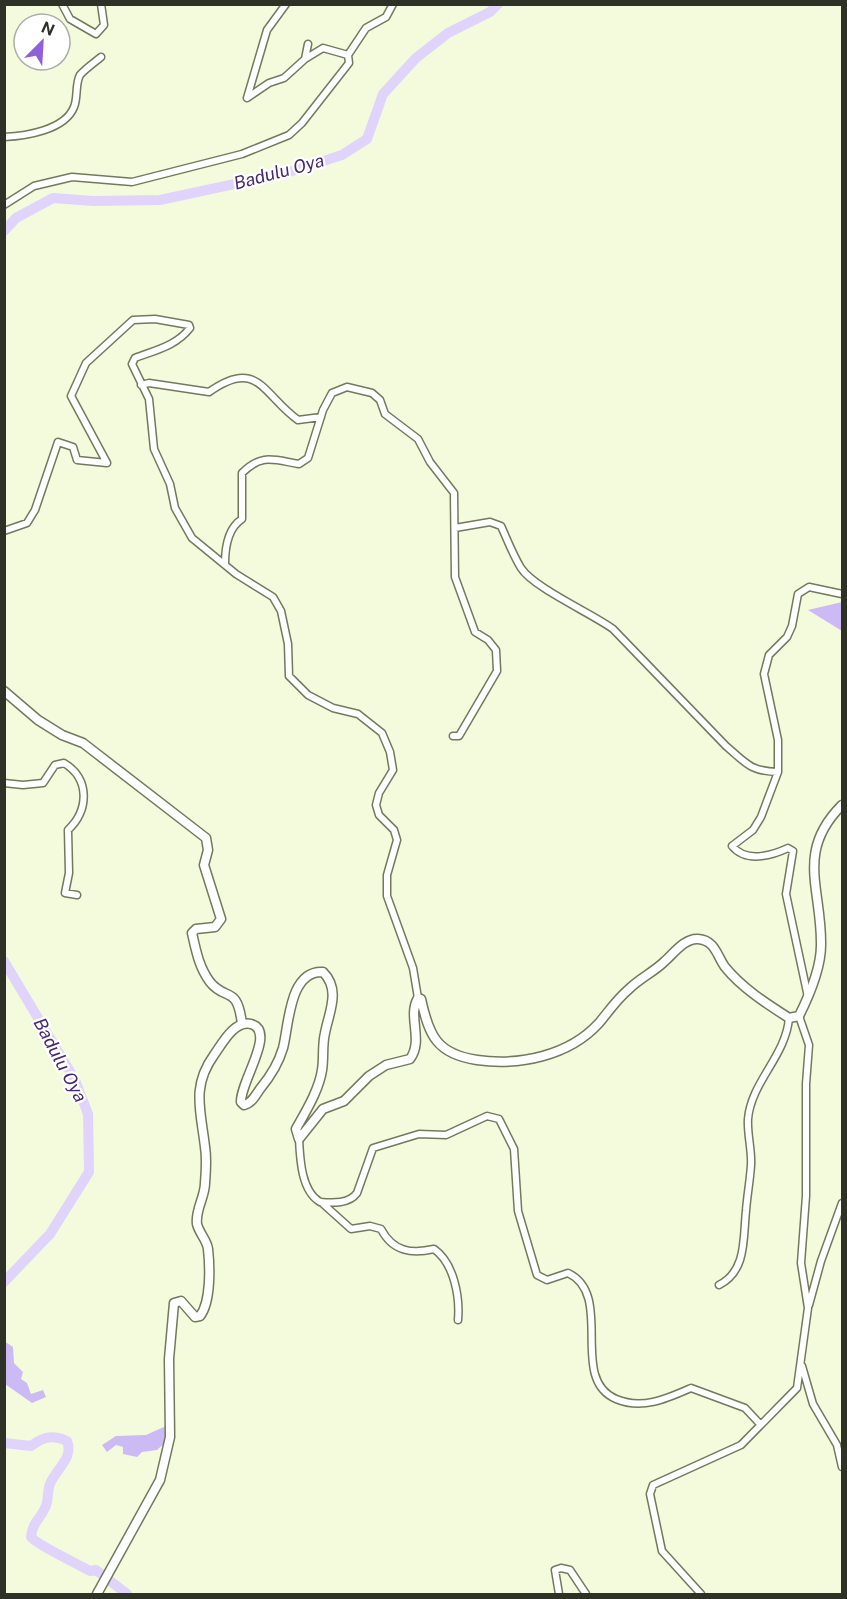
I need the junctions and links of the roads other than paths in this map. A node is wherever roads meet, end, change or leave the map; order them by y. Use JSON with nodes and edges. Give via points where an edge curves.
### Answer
{"nodes":[{"id":1,"x":62,"y":4,"type":"edge"},
{"id":2,"x":101,"y":4,"type":"edge"},
{"id":3,"x":286,"y":4,"type":"edge"},
{"id":4,"x":393,"y":4,"type":"edge"},
{"id":5,"x":308,"y":44,"type":"dead end"},
{"id":6,"x":348,"y":55,"type":"junction"},
{"id":7,"x":101,"y":57,"type":"dead end"},
{"id":8,"x":305,"y":59,"type":"junction"},
{"id":9,"x":72,"y":85,"type":"dead end"},
{"id":10,"x":78,"y":90,"type":"junction"},
{"id":11,"x":4,"y":136,"type":"edge"},
{"id":12,"x":4,"y":205,"type":"edge"},
{"id":13,"x":141,"y":385,"type":"junction"},
{"id":14,"x":321,"y":417,"type":"junction"},
{"id":15,"x":455,"y":528,"type":"junction"},
{"id":16,"x":4,"y":531,"type":"edge"},
{"id":17,"x":225,"y":564,"type":"junction"},
{"id":18,"x":843,"y":594,"type":"edge"},
{"id":19,"x":4,"y":691,"type":"edge"},
{"id":20,"x":453,"y":736,"type":"dead end"},
{"id":21,"x":778,"y":772,"type":"junction"},
{"id":22,"x":4,"y":783,"type":"edge"},
{"id":23,"x":843,"y":805,"type":"edge"},
{"id":24,"x":77,"y":895,"type":"dead end"},
{"id":25,"x":808,"y":997,"type":"junction"},
{"id":26,"x":418,"y":998,"type":"junction"},
{"id":27,"x":799,"y":1016,"type":"junction"},
{"id":28,"x":789,"y":1018,"type":"junction"},
{"id":29,"x":242,"y":1024,"type":"junction"},
{"id":30,"x":299,"y":1139,"type":"junction"},
{"id":31,"x":320,"y":1202,"type":"junction"},
{"id":32,"x":843,"y":1203,"type":"edge"},
{"id":33,"x":719,"y":1285,"type":"dead end"},
{"id":34,"x":808,"y":1308,"type":"junction"},
{"id":35,"x":458,"y":1320,"type":"dead end"},
{"id":36,"x":802,"y":1365,"type":"junction"},
{"id":37,"x":760,"y":1425,"type":"junction"},
{"id":38,"x":843,"y":1467,"type":"edge"},
{"id":39,"x":98,"y":1591,"type":"edge"},
{"id":40,"x":559,"y":1594,"type":"edge"},
{"id":41,"x":586,"y":1594,"type":"edge"},
{"id":42,"x":701,"y":1594,"type":"edge"}],
"edges":[{"from":1,"to":2,"type":"street","via":[[70,19],[96,34],[104,25]]},
{"from":3,"to":8,"type":"street","via":[[267,30],[247,98],[284,78]]},
{"from":4,"to":6,"type":"street","via":[[386,17],[366,28]]},
{"from":5,"to":8,"type":"street"},
{"from":6,"to":8,"type":"street","via":[[323,48]]},
{"from":6,"to":12,"type":"street","via":[[349,63],[340,76],[289,135],[242,154],[132,182],[72,177],[34,186]]},
{"from":7,"to":10,"type":"street","via":[[80,76]]},
{"from":9,"to":10,"type":"street"},
{"from":10,"to":11,"type":"street","via":[[68,117],[53,126]]},
{"from":13,"to":14,"type":"street","via":[[209,392],[224,381],[242,376],[268,388],[280,407],[298,420]]},
{"from":13,"to":16,"type":"street","via":[[132,364],[135,358],[170,346],[183,338],[189,325],[133,320],[86,363],[71,396],[107,463],[77,460],[73,447],[58,442],[35,510],[27,523]]},
{"from":13,"to":17,"type":"street","via":[[149,399],[154,449],[170,484],[175,508],[192,538]]},
{"from":14,"to":15,"type":"street","via":[[332,393],[347,387],[372,393],[380,400],[385,414],[418,439],[454,493]]},
{"from":14,"to":17,"type":"street","via":[[308,458],[299,465],[266,459],[252,463],[242,473],[242,519],[234,525]]},
{"from":15,"to":20,"type":"street","via":[[455,577],[475,632],[496,650],[497,671],[459,736]]},
{"from":15,"to":21,"type":"street","via":[[490,522],[501,526],[522,570],[565,602],[613,629],[746,763],[758,771]]},
{"from":17,"to":26,"type":"street","via":[[273,597],[281,611],[288,644],[289,676],[297,686],[333,708],[358,714],[382,733],[393,770],[376,805],[397,840],[387,875],[387,896],[413,968]]},
{"from":18,"to":21,"type":"street","via":[[809,587],[798,594],[788,637],[769,655],[764,674],[778,740]]},
{"from":19,"to":29,"type":"street","via":[[38,720],[83,743],[206,838],[204,865],[221,919],[215,927],[192,933],[200,966],[212,985],[233,996]]},
{"from":21,"to":25,"type":"street","via":[[753,830],[732,846],[749,857],[788,848],[793,851],[786,894]]},
{"from":22,"to":24,"type":"street","via":[[43,783],[55,765],[64,763],[74,769],[83,783],[84,805],[68,830],[69,873],[65,893]]},
{"from":23,"to":25,"type":"street","via":[[826,823],[816,849],[813,883],[821,948]]},
{"from":25,"to":27,"type":"street"},
{"from":26,"to":28,"type":"street","via":[[422,999],[435,1040],[449,1053],[488,1062],[526,1060],[575,1042],[598,1024],[632,986],[653,973],[686,942],[697,939],[709,942],[734,977]]},
{"from":26,"to":30,"type":"street","via":[[413,1005],[417,1046],[410,1059],[386,1065],[344,1101],[323,1109]]},
{"from":27,"to":28,"type":"street"},
{"from":27,"to":34,"type":"street","via":[[809,1045],[801,1263]]},
{"from":28,"to":33,"type":"street","via":[[777,1057],[751,1101],[751,1165],[743,1251],[737,1269]]},
{"from":29,"to":30,"type":"street","via":[[257,1027],[261,1036],[260,1050],[240,1093],[244,1105],[250,1104],[266,1082],[282,1050],[301,982],[316,972],[328,977],[333,1000],[324,1035],[322,1071],[296,1129]]},
{"from":29,"to":39,"type":"street","via":[[231,1031],[199,1084],[206,1167],[197,1224],[208,1247],[206,1308],[195,1317],[181,1301],[174,1303],[169,1359],[170,1437],[160,1480]]},
{"from":30,"to":31,"type":"street","via":[[300,1167]]},
{"from":31,"to":35,"type":"street","via":[[351,1229],[370,1226],[381,1229],[385,1238],[399,1249],[416,1253],[434,1248],[440,1253],[457,1290]]},
{"from":31,"to":37,"type":"street","via":[[353,1198],[373,1148],[419,1134],[446,1135],[487,1116],[499,1119],[514,1149],[518,1211],[537,1275],[547,1280],[568,1273],[575,1276],[582,1288],[591,1310],[593,1370],[603,1394],[640,1405],[665,1400],[691,1388],[745,1408]]},
{"from":32,"to":34,"type":"street"},
{"from":34,"to":36,"type":"street"},
{"from":36,"to":37,"type":"street","via":[[797,1388]]},
{"from":36,"to":38,"type":"street","via":[[813,1404],[837,1445]]},
{"from":37,"to":42,"type":"street","via":[[741,1445],[653,1485],[650,1494],[662,1551]]},
{"from":40,"to":41,"type":"street","via":[[555,1570],[561,1568],[570,1570]]}]}
